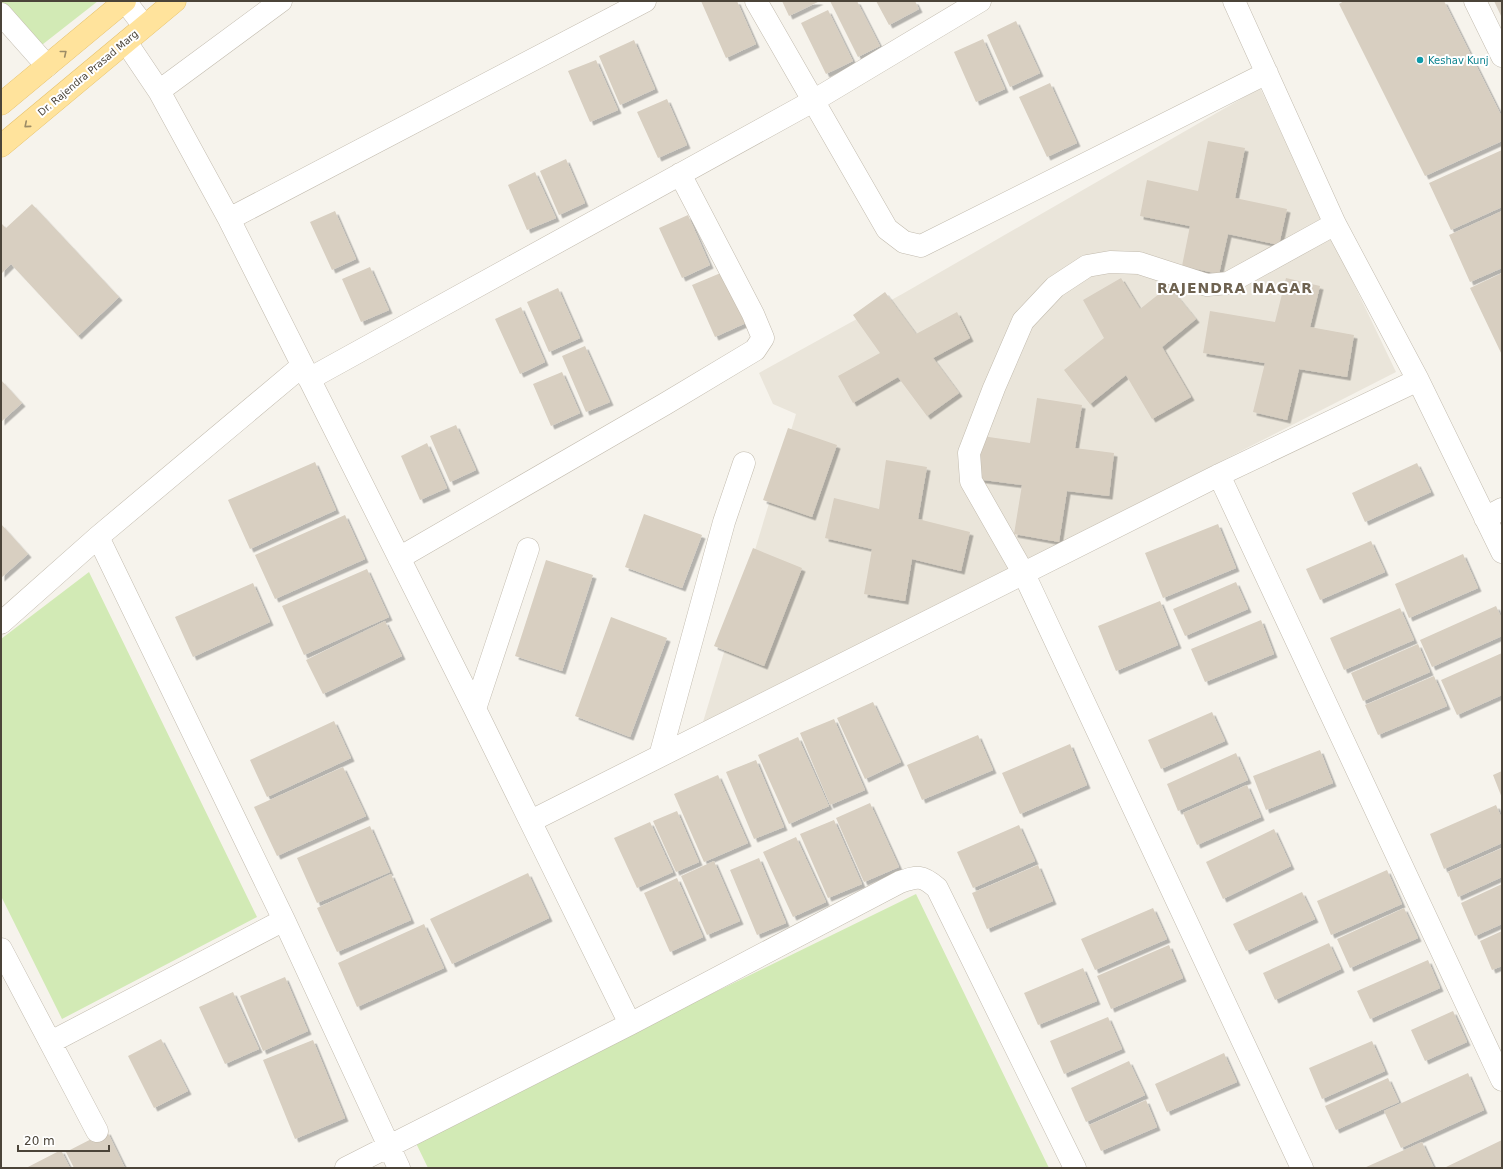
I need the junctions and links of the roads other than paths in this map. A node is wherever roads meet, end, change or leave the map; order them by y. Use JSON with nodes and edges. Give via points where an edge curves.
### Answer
{"nodes":[{"id":1,"x":125,"y":1,"type":"edge"},
{"id":2,"x":140,"y":1,"type":"edge"},
{"id":3,"x":175,"y":1,"type":"edge"},
{"id":4,"x":281,"y":1,"type":"edge"},
{"id":5,"x":645,"y":1,"type":"edge"},
{"id":6,"x":756,"y":1,"type":"edge"},
{"id":7,"x":980,"y":1,"type":"edge"},
{"id":8,"x":1234,"y":1,"type":"edge"},
{"id":9,"x":1475,"y":1,"type":"edge"},
{"id":10,"x":1,"y":14,"type":"edge"},
{"id":11,"x":149,"y":22,"type":"junction"},
{"id":12,"x":126,"y":42,"type":"junction"},
{"id":13,"x":1502,"y":56,"type":"edge"},
{"id":14,"x":47,"y":66,"type":"junction"},
{"id":15,"x":1267,"y":73,"type":"junction"},
{"id":16,"x":159,"y":91,"type":"junction"},
{"id":17,"x":813,"y":101,"type":"junction"},
{"id":18,"x":1,"y":104,"type":"edge"},
{"id":19,"x":1,"y":146,"type":"edge"},
{"id":20,"x":680,"y":174,"type":"junction"},
{"id":21,"x":229,"y":219,"type":"junction"},
{"id":22,"x":1335,"y":224,"type":"junction"},
{"id":23,"x":306,"y":372,"type":"junction"},
{"id":24,"x":1418,"y":380,"type":"junction"},
{"id":25,"x":744,"y":463,"type":"dead end"},
{"id":26,"x":1219,"y":475,"type":"junction"},
{"id":27,"x":1493,"y":514,"type":"edge"},
{"id":28,"x":98,"y":537,"type":"junction"},
{"id":29,"x":528,"y":549,"type":"dead end"},
{"id":30,"x":1502,"y":552,"type":"edge"},
{"id":31,"x":399,"y":558,"type":"junction"},
{"id":32,"x":1024,"y":574,"type":"junction"},
{"id":33,"x":1,"y":623,"type":"edge"},
{"id":34,"x":475,"y":709,"type":"junction"},
{"id":35,"x":660,"y":756,"type":"junction"},
{"id":36,"x":531,"y":821,"type":"junction"},
{"id":37,"x":284,"y":920,"type":"junction"},
{"id":38,"x":1,"y":949,"type":"edge"},
{"id":39,"x":630,"y":1024,"type":"junction"},
{"id":40,"x":51,"y":1042,"type":"junction"},
{"id":41,"x":1502,"y":1080,"type":"edge"},
{"id":42,"x":97,"y":1131,"type":"dead end"},
{"id":43,"x":389,"y":1146,"type":"junction"},
{"id":44,"x":346,"y":1168,"type":"edge"},
{"id":45,"x":399,"y":1168,"type":"edge"},
{"id":46,"x":1075,"y":1168,"type":"edge"},
{"id":47,"x":1302,"y":1168,"type":"edge"}],
"edges":[{"from":1,"to":11,"type":"street"},
{"from":14,"to":1,"type":"main road","one_way":true},
{"from":2,"to":11,"type":"street"},
{"from":3,"to":11,"type":"main road","name":"Dr. Rajendra Prasad Marg"},
{"from":4,"to":16,"type":"street"},
{"from":5,"to":21,"type":"street"},
{"from":6,"to":17,"type":"street"},
{"from":7,"to":17,"type":"street"},
{"from":8,"to":15,"type":"street"},
{"from":9,"to":13,"type":"street"},
{"from":10,"to":14,"type":"street"},
{"from":11,"to":12,"type":"main road","name":"Dr. Rajendra Prasad Marg"},
{"from":12,"to":16,"type":"street"},
{"from":12,"to":19,"type":"main road","name":"Dr. Rajendra Prasad Marg","one_way":true},
{"from":14,"to":18,"type":"main road"},
{"from":15,"to":17,"type":"street","via":[[921,246],[904,242],[887,229]]},
{"from":15,"to":22,"type":"street"},
{"from":16,"to":21,"type":"street"},
{"from":17,"to":20,"type":"street"},
{"from":20,"to":23,"type":"street"},
{"from":20,"to":31,"type":"street","via":[[753,314],[763,338],[755,350]]},
{"from":21,"to":23,"type":"street"},
{"from":22,"to":24,"type":"street"},
{"from":22,"to":32,"type":"street","via":[[1228,283],[1207,285],[1139,263],[1110,262],[1087,266],[1055,287],[1023,322],[968,453],[971,481]]},
{"from":23,"to":28,"type":"street"},
{"from":23,"to":31,"type":"street"},
{"from":24,"to":26,"type":"street"},
{"from":24,"to":27,"type":"street"},
{"from":25,"to":35,"type":"street","via":[[724,522]]},
{"from":26,"to":32,"type":"street"},
{"from":26,"to":41,"type":"street"},
{"from":27,"to":30,"type":"street"},
{"from":28,"to":33,"type":"street"},
{"from":28,"to":37,"type":"street"},
{"from":29,"to":34,"type":"street"},
{"from":31,"to":34,"type":"street"},
{"from":32,"to":35,"type":"street"},
{"from":32,"to":47,"type":"street"},
{"from":34,"to":36,"type":"street"},
{"from":35,"to":36,"type":"street"},
{"from":36,"to":39,"type":"street"},
{"from":37,"to":40,"type":"street"},
{"from":37,"to":43,"type":"street"},
{"from":38,"to":40,"type":"street"},
{"from":39,"to":43,"type":"street"},
{"from":39,"to":46,"type":"street","via":[[900,882],[914,877],[927,880],[937,888]]},
{"from":40,"to":42,"type":"street"},
{"from":43,"to":44,"type":"street"},
{"from":43,"to":45,"type":"street"}]}
